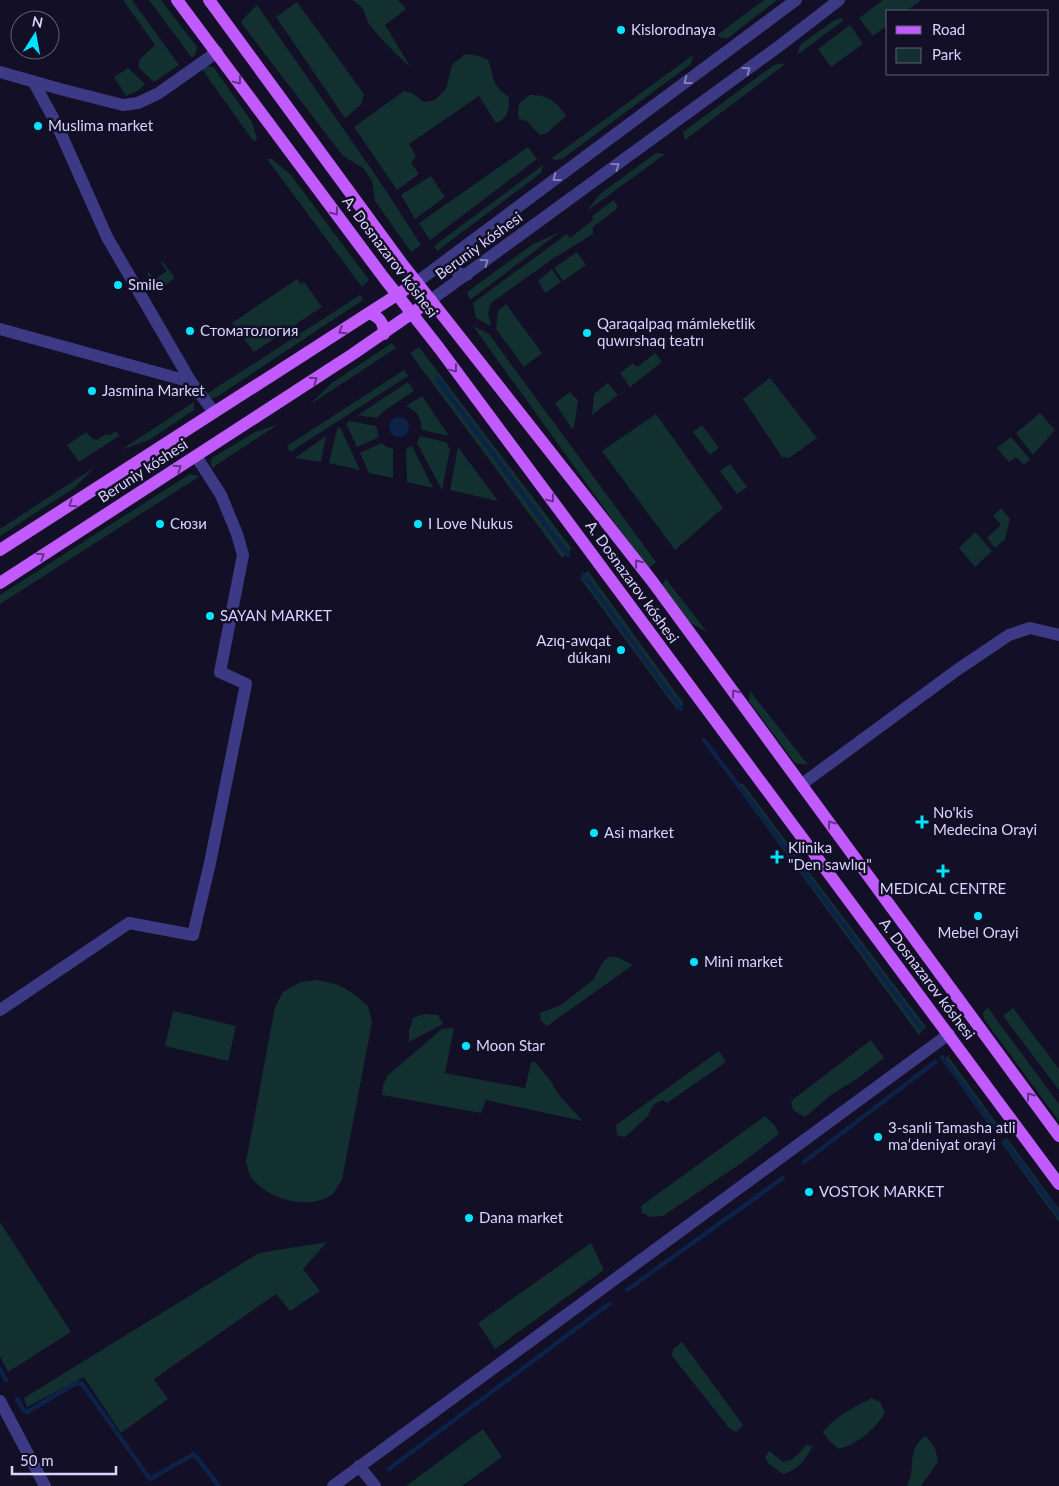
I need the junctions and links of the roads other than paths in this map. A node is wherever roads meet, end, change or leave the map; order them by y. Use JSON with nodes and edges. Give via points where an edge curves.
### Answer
{"nodes":[{"id":1,"x":178,"y":0,"type":"edge"},
{"id":2,"x":209,"y":0,"type":"edge"},
{"id":3,"x":796,"y":0,"type":"edge"},
{"id":4,"x":839,"y":0,"type":"edge"},
{"id":5,"x":217,"y":52,"type":"junction"},
{"id":6,"x":0,"y":72,"type":"edge"},
{"id":7,"x":33,"y":81,"type":"junction"},
{"id":8,"x":453,"y":255,"type":"junction"},
{"id":9,"x":397,"y":256,"type":"junction"},
{"id":10,"x":378,"y":270,"type":"junction"},
{"id":11,"x":467,"y":275,"type":"junction"},
{"id":12,"x":418,"y":282,"type":"junction"},
{"id":13,"x":397,"y":295,"type":"junction"},
{"id":14,"x":431,"y":300,"type":"junction"},
{"id":15,"x":369,"y":313,"type":"junction"},
{"id":16,"x":412,"y":314,"type":"junction"},
{"id":17,"x":0,"y":329,"type":"edge"},
{"id":18,"x":456,"y":332,"type":"junction"},
{"id":19,"x":384,"y":334,"type":"junction"},
{"id":20,"x":439,"y":348,"type":"junction"},
{"id":21,"x":191,"y":382,"type":"junction"},
{"id":22,"x":214,"y":412,"type":"junction"},
{"id":23,"x":196,"y":456,"type":"junction"},
{"id":24,"x":0,"y":550,"type":"edge"},
{"id":25,"x":0,"y":582,"type":"edge"},
{"id":26,"x":1059,"y":635,"type":"edge"},
{"id":27,"x":802,"y":784,"type":"junction"},
{"id":28,"x":0,"y":1010,"type":"edge"},
{"id":29,"x":949,"y":1034,"type":"junction"},
{"id":30,"x":1059,"y":1136,"type":"edge"},
{"id":31,"x":1059,"y":1184,"type":"edge"},
{"id":32,"x":0,"y":1401,"type":"edge"},
{"id":33,"x":359,"y":1466,"type":"junction"},
{"id":34,"x":45,"y":1486,"type":"edge"},
{"id":35,"x":333,"y":1486,"type":"edge"},
{"id":36,"x":374,"y":1486,"type":"edge"}],
"edges":[{"from":1,"to":5,"type":"main road","name":"A. Dosnazarov kóshesi"},
{"from":2,"to":9,"type":"main road","name":"A. Dosnazarov kóshesi"},
{"from":3,"to":8,"type":"street","name":"Beruniy kóshesi","one_way":true},
{"from":11,"to":4,"type":"street","name":"Beruniy kóshesi","one_way":true},
{"from":5,"to":7,"type":"street","via":[[159,93],[138,103],[124,105]]},
{"from":5,"to":10,"type":"main road","name":"A. Dosnazarov kóshesi","one_way":true},
{"from":6,"to":7,"type":"street"},
{"from":7,"to":21,"type":"street","via":[[57,125],[107,237]]},
{"from":8,"to":11,"type":"street","via":[[454,270]]},
{"from":8,"to":12,"type":"street","name":"Beruniy kóshesi"},
{"from":9,"to":10,"type":"main road","via":[[397,264],[391,270]]},
{"from":9,"to":12,"type":"main road","name":"A. Dosnazarov kóshesi"},
{"from":10,"to":13,"type":"main road","name":"A. Dosnazarov kóshesi"},
{"from":11,"to":14,"type":"street","name":"Beruniy kóshesi"},
{"from":12,"to":13,"type":"main road","name":"Beruniy kóshesi"},
{"from":12,"to":14,"type":"main road","name":"A. Dosnazarov kóshesi"},
{"from":13,"to":15,"type":"main road","name":"Beruniy kóshesi"},
{"from":13,"to":16,"type":"main road","name":"A. Dosnazarov kóshesi"},
{"from":14,"to":16,"type":"main road","name":"Beruniy kóshesi"},
{"from":14,"to":18,"type":"main road","name":"A. Dosnazarov kóshesi"},
{"from":15,"to":19,"type":"main road","via":[[380,319]]},
{"from":15,"to":22,"type":"main road","name":"Beruniy kóshesi","one_way":true},
{"from":16,"to":19,"type":"main road","name":"Beruniy kóshesi"},
{"from":16,"to":20,"type":"main road","name":"A. Dosnazarov kóshesi"},
{"from":17,"to":21,"type":"street"},
{"from":18,"to":20,"type":"main road","via":[[443,334]]},
{"from":27,"to":18,"type":"main road","name":"A. Dosnazarov kóshesi","one_way":true,"via":[[652,581]]},
{"from":23,"to":19,"type":"main road","name":"Beruniy kóshesi","one_way":true},
{"from":20,"to":29,"type":"main road","name":"A. Dosnazarov kóshesi","one_way":true},
{"from":21,"to":22,"type":"street"},
{"from":22,"to":24,"type":"main road","name":"Beruniy kóshesi","one_way":true},
{"from":25,"to":23,"type":"main road","name":"Beruniy kóshesi","one_way":true},
{"from":23,"to":28,"type":"street","via":[[220,495],[243,555],[220,672],[246,684],[193,935],[129,923]]},
{"from":26,"to":27,"type":"street","via":[[1030,628],[1009,635]]},
{"from":30,"to":27,"type":"main road","name":"A. Dosnazarov kóshesi","one_way":true},
{"from":29,"to":31,"type":"main road","name":"A. Dosnazarov kóshesi"},
{"from":29,"to":33,"type":"street"},
{"from":32,"to":34,"type":"street"},
{"from":33,"to":35,"type":"street"},
{"from":33,"to":36,"type":"street"}]}
